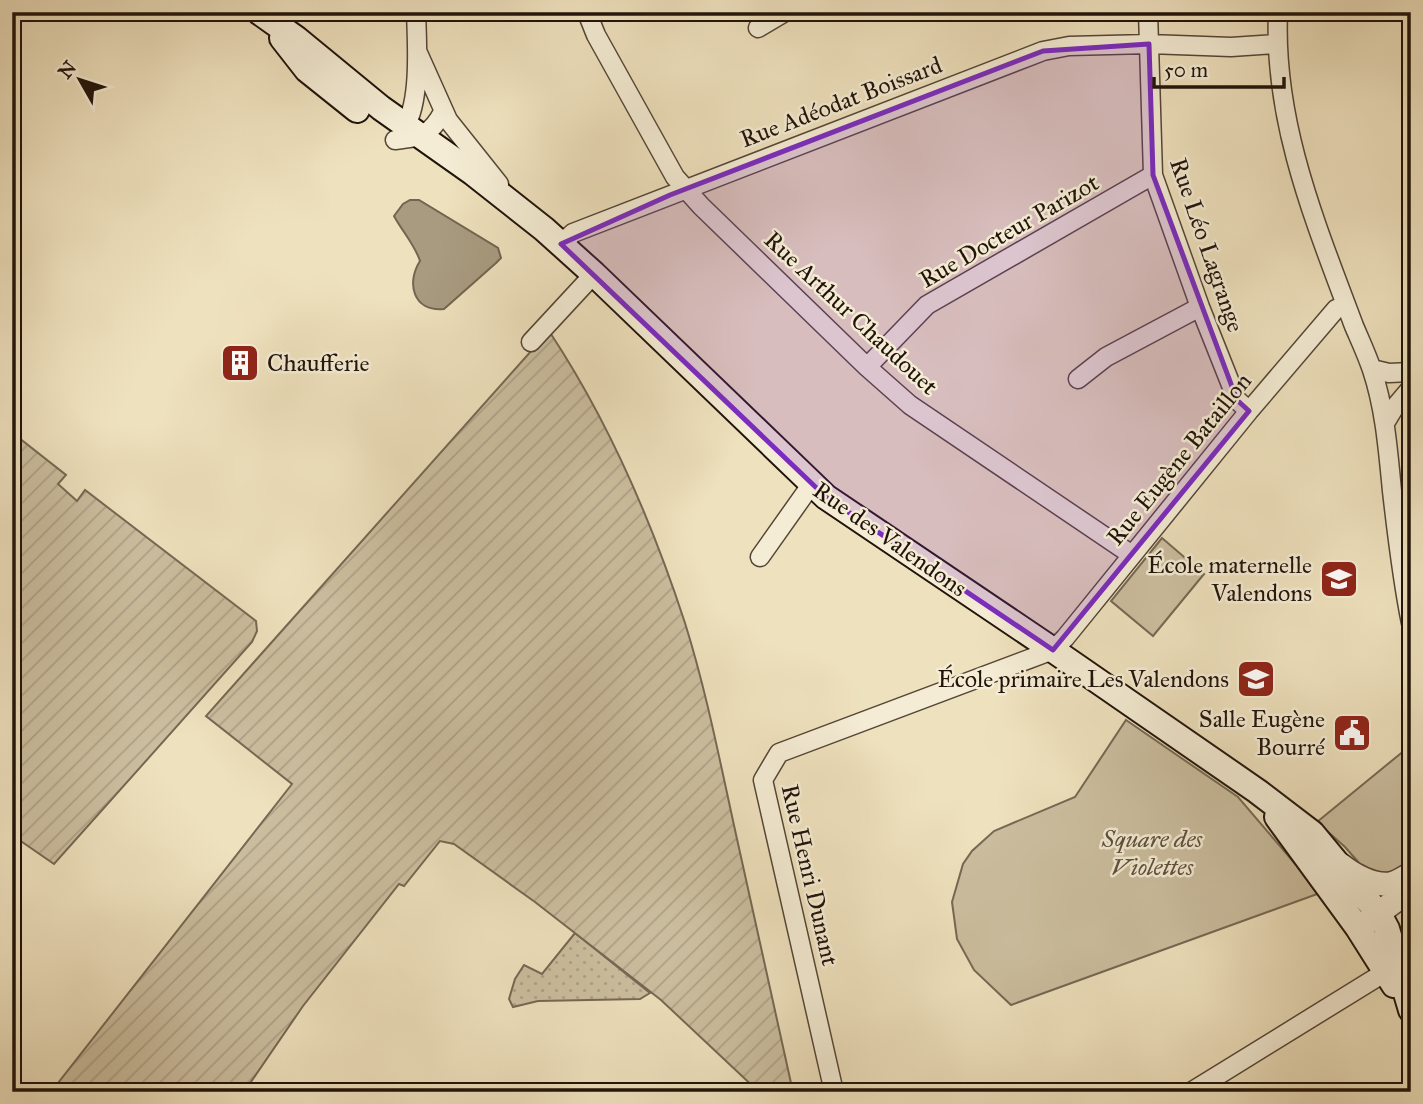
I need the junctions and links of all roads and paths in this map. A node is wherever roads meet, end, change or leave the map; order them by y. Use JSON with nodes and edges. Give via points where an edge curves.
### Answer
{"nodes":[{"id":1,"x":416,"y":12,"type":"edge"},
{"id":2,"x":590,"y":12,"type":"edge"},
{"id":3,"x":785,"y":12,"type":"edge"},
{"id":4,"x":1148,"y":12,"type":"edge"},
{"id":5,"x":1278,"y":12,"type":"edge"},
{"id":6,"x":263,"y":15,"type":"edge"},
{"id":7,"x":758,"y":28,"type":"dead end"},
{"id":8,"x":1149,"y":44,"type":"junction"},
{"id":9,"x":1276,"y":44,"type":"junction"},
{"id":10,"x":418,"y":53,"type":"junction"},
{"id":11,"x":443,"y":112,"type":"junction"},
{"id":12,"x":407,"y":134,"type":"junction"},
{"id":13,"x":1153,"y":176,"type":"junction"},
{"id":14,"x":685,"y":189,"type":"junction"},
{"id":15,"x":527,"y":215,"type":"junction"},
{"id":16,"x":561,"y":244,"type":"junction"},
{"id":17,"x":594,"y":274,"type":"junction"},
{"id":18,"x":1346,"y":305,"type":"junction"},
{"id":19,"x":1200,"y":307,"type":"junction"},
{"id":20,"x":531,"y":342,"type":"dead end"},
{"id":21,"x":867,"y":367,"type":"junction"},
{"id":22,"x":1372,"y":369,"type":"junction"},
{"id":23,"x":1411,"y":372,"type":"edge"},
{"id":24,"x":1078,"y":379,"type":"dead end"},
{"id":25,"x":1411,"y":388,"type":"edge"},
{"id":26,"x":1249,"y":411,"type":"junction"},
{"id":27,"x":1385,"y":423,"type":"junction"},
{"id":28,"x":811,"y":485,"type":"junction"},
{"id":29,"x":1132,"y":555,"type":"junction"},
{"id":30,"x":760,"y":557,"type":"dead end"},
{"id":31,"x":1411,"y":623,"type":"edge"},
{"id":32,"x":1053,"y":650,"type":"junction"},
{"id":33,"x":1319,"y":857,"type":"junction"},
{"id":34,"x":1411,"y":875,"type":"edge"},
{"id":35,"x":1411,"y":889,"type":"edge"},
{"id":36,"x":1370,"y":915,"type":"junction"},
{"id":37,"x":1387,"y":971,"type":"junction"},
{"id":38,"x":1411,"y":1012,"type":"edge"},
{"id":39,"x":834,"y":1092,"type":"edge"},
{"id":40,"x":1191,"y":1092,"type":"edge"}],
"edges":[{"from":1,"to":10,"type":"street"},
{"from":2,"to":14,"type":"street","name":"Rue Arthur Chaudouet","via":[[596,35]]},
{"from":3,"to":7,"type":"street"},
{"from":4,"to":8,"type":"street","name":"Rue Léo Lagrange"},
{"from":5,"to":9,"type":"street"},
{"from":6,"to":12,"type":"main road","name":"Rue des Valendons","via":[[307,70]]},
{"from":8,"to":9,"type":"street","name":"Rue Adéodat Boissard"},
{"from":8,"to":13,"type":"street","name":"Rue Léo Lagrange"},
{"from":8,"to":14,"type":"street","name":"Rue Adéodat Boissard","via":[[1043,51]]},
{"from":9,"to":18,"type":"street","via":[[1291,144]]},
{"from":10,"to":11,"type":"street"},
{"from":10,"to":12,"type":"street"},
{"from":11,"to":12,"type":"street","via":[[434,127]]},
{"from":11,"to":15,"type":"street"},
{"from":12,"to":15,"type":"main road","name":"Rue des Valendons","via":[[427,162]]},
{"from":13,"to":19,"type":"street","name":"Rue Léo Lagrange"},
{"from":13,"to":21,"type":"street","name":"Rue Docteur Parizot","via":[[927,305]]},
{"from":14,"to":16,"type":"street","name":"Rue Adéodat Boissard","via":[[573,233]]},
{"from":14,"to":21,"type":"street","name":"Rue Arthur Chaudouet"},
{"from":15,"to":16,"type":"main road","name":"Rue des Valendons"},
{"from":16,"to":17,"type":"main road","name":"Rue des Valendons"},
{"from":17,"to":20,"type":"street"},
{"from":17,"to":28,"type":"main road","name":"Rue des Valendons"},
{"from":18,"to":22,"type":"street"},
{"from":18,"to":26,"type":"street","name":"Rue Eugène Bataillon","via":[[1336,309]]},
{"from":19,"to":24,"type":"street","via":[[1106,357]]},
{"from":19,"to":26,"type":"street","name":"Rue Léo Lagrange","via":[[1237,400]]},
{"from":21,"to":29,"type":"street","name":"Rue Arthur Chaudouet","via":[[910,405]]},
{"from":22,"to":23,"type":"street"},
{"from":22,"to":27,"type":"street"},
{"from":25,"to":27,"type":"street"},
{"from":26,"to":29,"type":"street","name":"Rue Eugène Bataillon"},
{"from":27,"to":31,"type":"street"},
{"from":28,"to":30,"type":"street"},
{"from":28,"to":32,"type":"main road","name":"Rue des Valendons"},
{"from":29,"to":32,"type":"street","name":"Rue Eugène Bataillon"},
{"from":32,"to":33,"type":"main road","name":"Rue des Valendons","via":[[1312,833]]},
{"from":32,"to":39,"type":"street","name":"Rue Henri Dunant","via":[[779,753],[763,780]]},
{"from":33,"to":34,"type":"street","via":[[1377,884],[1392,884]]},
{"from":33,"to":36,"type":"main road","name":"Rue des Valendons"},
{"from":34,"to":36,"type":"street"},
{"from":35,"to":36,"type":"street"},
{"from":36,"to":37,"type":"main road"},
{"from":36,"to":38,"type":"main road","via":[[1387,929]]},
{"from":37,"to":38,"type":"main road"},
{"from":37,"to":40,"type":"street"}]}
